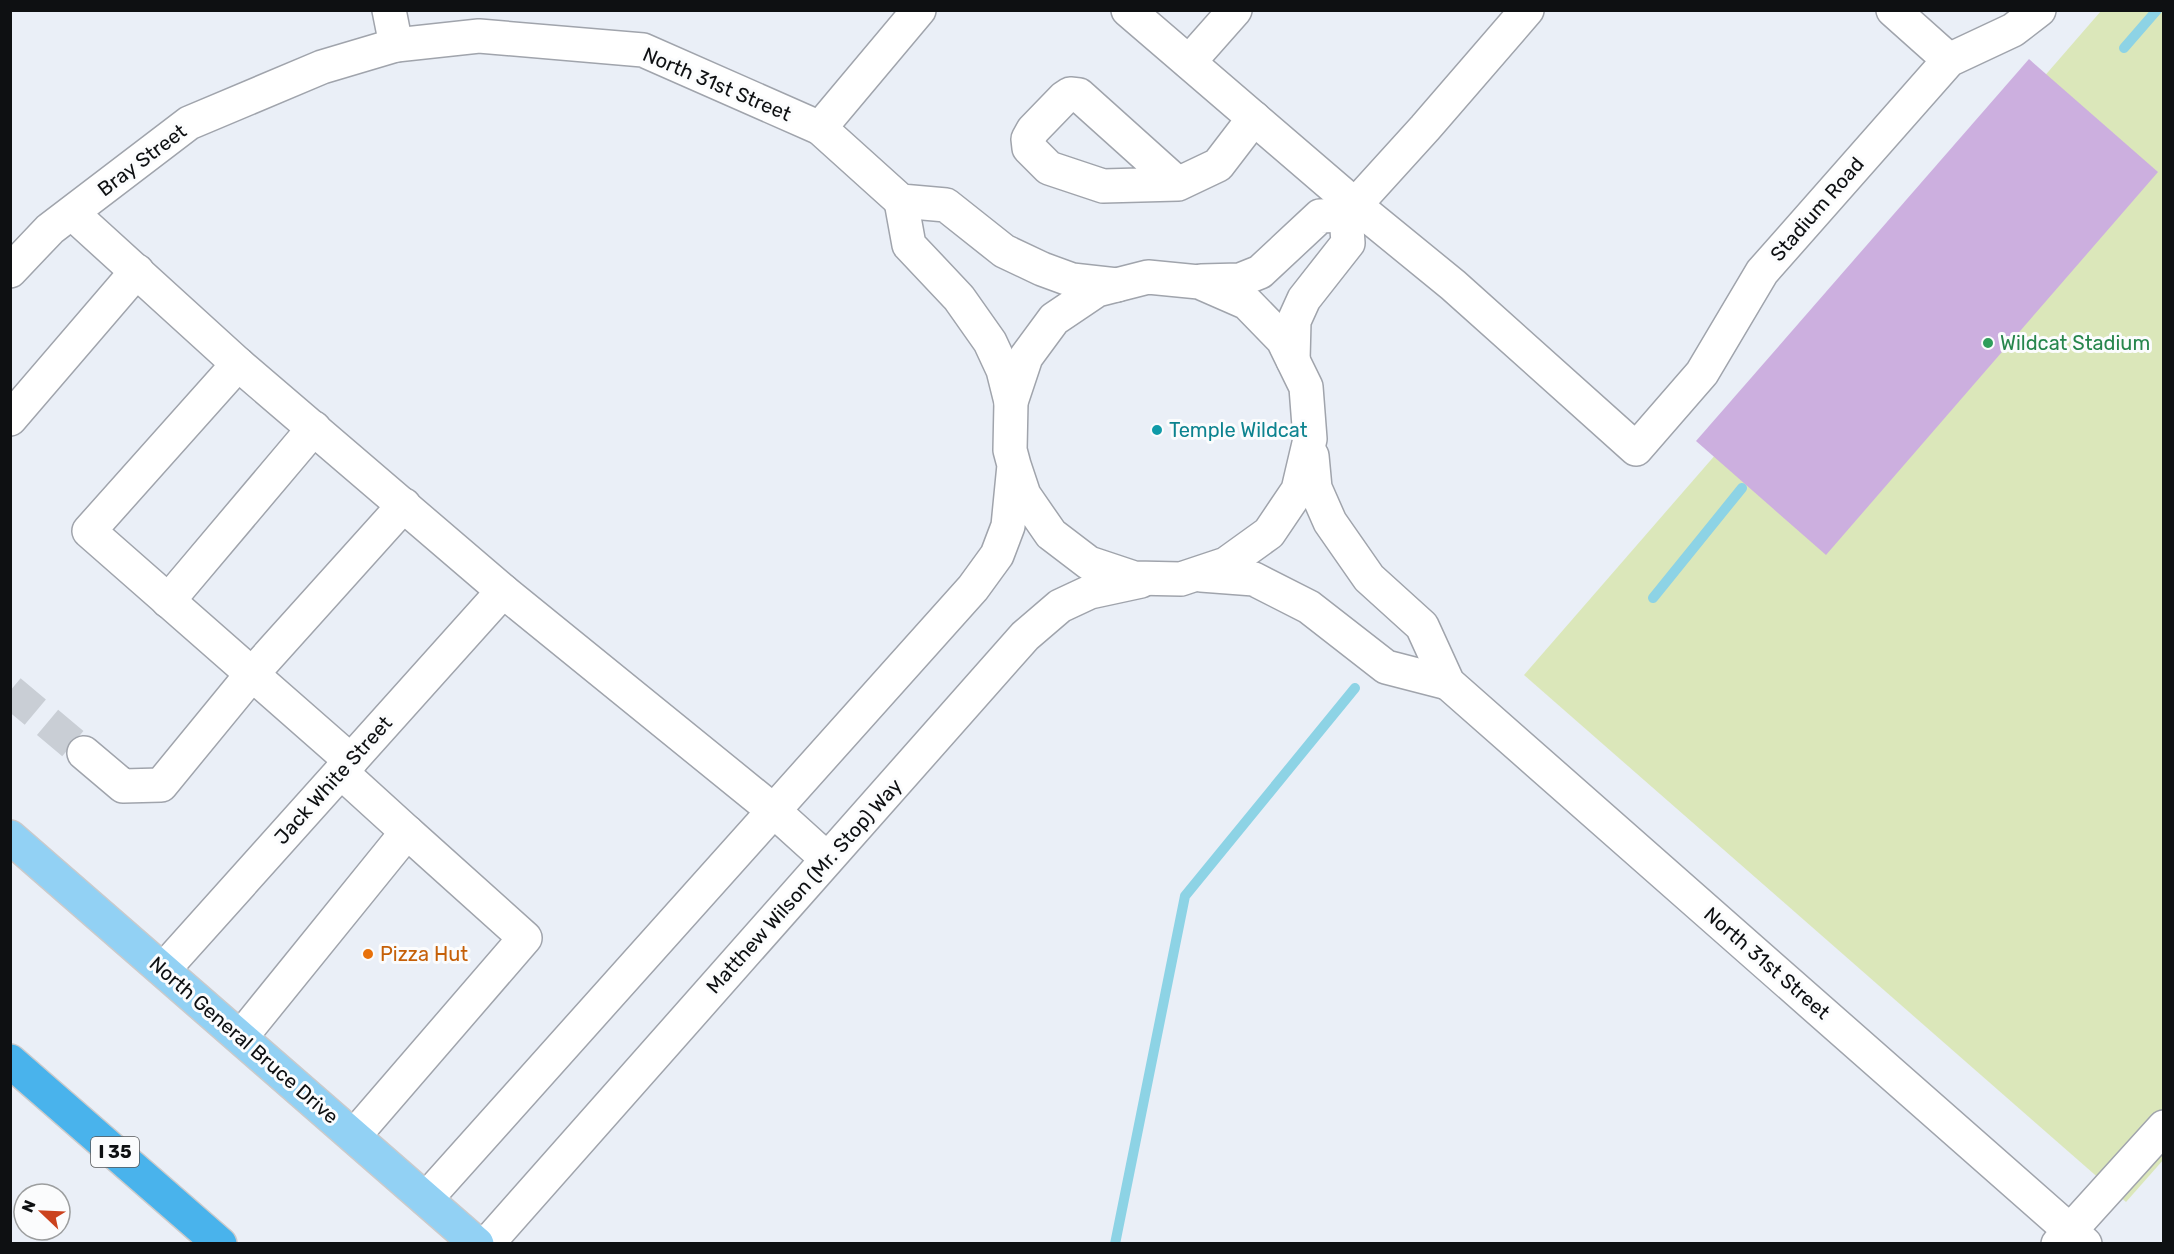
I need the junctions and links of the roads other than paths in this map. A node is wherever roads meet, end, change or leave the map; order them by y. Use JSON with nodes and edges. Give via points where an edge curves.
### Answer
{"nodes":[{"id":1,"x":390,"y":10,"type":"edge"},
{"id":2,"x":919,"y":10,"type":"edge"},
{"id":3,"x":1128,"y":10,"type":"edge"},
{"id":4,"x":1235,"y":10,"type":"edge"},
{"id":5,"x":1527,"y":10,"type":"edge"},
{"id":6,"x":1893,"y":10,"type":"edge"},
{"id":7,"x":2014,"y":17,"type":"edge"},
{"id":8,"x":396,"y":45,"type":"junction"},
{"id":9,"x":1949,"y":60,"type":"junction"},
{"id":10,"x":1189,"y":62,"type":"junction"},
{"id":11,"x":1254,"y":118,"type":"junction"},
{"id":12,"x":820,"y":128,"type":"junction"},
{"id":13,"x":1178,"y":184,"type":"dead end"},
{"id":14,"x":901,"y":201,"type":"junction"},
{"id":15,"x":1351,"y":210,"type":"junction"},
{"id":16,"x":72,"y":213,"type":"junction"},
{"id":17,"x":10,"y":271,"type":"edge"},
{"id":18,"x":137,"y":271,"type":"junction"},
{"id":19,"x":1199,"y":282,"type":"junction"},
{"id":20,"x":1117,"y":285,"type":"junction"},
{"id":21,"x":1293,"y":360,"type":"junction"},
{"id":22,"x":238,"y":364,"type":"junction"},
{"id":23,"x":1011,"y":402,"type":"junction"},
{"id":24,"x":10,"y":419,"type":"edge"},
{"id":25,"x":314,"y":428,"type":"junction"},
{"id":26,"x":1310,"y":439,"type":"junction"},
{"id":27,"x":1014,"y":465,"type":"junction"},
{"id":28,"x":404,"y":505,"type":"junction"},
{"id":29,"x":1194,"y":574,"type":"junction"},
{"id":30,"x":1154,"y":578,"type":"junction"},
{"id":31,"x":502,"y":591,"type":"junction"},
{"id":32,"x":168,"y":601,"type":"junction"},
{"id":33,"x":252,"y":674,"type":"junction"},
{"id":34,"x":1449,"y":683,"type":"junction"},
{"id":35,"x":84,"y":753,"type":"tunnel mouth"},
{"id":36,"x":346,"y":766,"type":"junction"},
{"id":37,"x":774,"y":811,"type":"junction"},
{"id":38,"x":407,"y":832,"type":"junction"},
{"id":39,"x":10,"y":837,"type":"edge"},
{"id":40,"x":827,"y":860,"type":"junction"},
{"id":41,"x":164,"y":969,"type":"junction"},
{"id":42,"x":241,"y":1037,"type":"junction"},
{"id":43,"x":10,"y":1061,"type":"edge"},
{"id":44,"x":2163,"y":1127,"type":"edge"},
{"id":45,"x":354,"y":1136,"type":"junction"},
{"id":46,"x":426,"y":1199,"type":"junction"},
{"id":47,"x":2071,"y":1239,"type":"edge"},
{"id":48,"x":220,"y":1244,"type":"edge"},
{"id":49,"x":477,"y":1244,"type":"edge"},
{"id":50,"x":487,"y":1244,"type":"edge"}],
"edges":[{"from":1,"to":8,"type":"street"},
{"from":2,"to":12,"type":"street"},
{"from":3,"to":10,"type":"street"},
{"from":4,"to":10,"type":"street"},
{"from":5,"to":15,"type":"street"},
{"from":6,"to":9,"type":"street"},
{"from":7,"to":9,"type":"street","name":"Stadium Road"},
{"from":8,"to":12,"type":"street","name":"North 31st Street","via":[[478,36],[643,50]]},
{"from":8,"to":16,"type":"street","name":"Bray Street","via":[[322,67],[189,123]]},
{"from":9,"to":15,"type":"street","name":"Stadium Road","via":[[1762,272],[1702,374],[1636,448],[1453,285]]},
{"from":10,"to":11,"type":"street"},
{"from":11,"to":13,"type":"street","via":[[1218,165]]},
{"from":11,"to":15,"type":"street"},
{"from":12,"to":14,"type":"street","name":"North 31st Street"},
{"from":14,"to":20,"type":"street","via":[[946,205],[1004,251],[1042,269],[1072,280]]},
{"from":14,"to":23,"type":"street","via":[[909,245],[959,298],[990,342],[1003,370]]},
{"from":15,"to":19,"type":"street","via":[[1320,216],[1260,272],[1240,280]]},
{"from":15,"to":21,"type":"street","via":[[1348,243],[1304,299],[1294,321]]},
{"from":16,"to":17,"type":"street","name":"Bray Street","via":[[50,229]]},
{"from":16,"to":18,"type":"street"},
{"from":18,"to":22,"type":"street"},
{"from":18,"to":24,"type":"street"},
{"from":19,"to":20,"type":"street","via":[[1148,277]]},
{"from":19,"to":21,"type":"street","name":"North 31st Street","via":[[1247,303],[1283,340]]},
{"from":20,"to":23,"type":"street","via":[[1097,290],[1054,319],[1026,357]]},
{"from":21,"to":26,"type":"street","name":"North 31st Street","via":[[1306,387]]},
{"from":22,"to":25,"type":"street"},
{"from":22,"to":32,"type":"street","via":[[89,531]]},
{"from":23,"to":27,"type":"street","via":[[1010,450]]},
{"from":25,"to":28,"type":"street"},
{"from":25,"to":32,"type":"street"},
{"from":26,"to":29,"type":"street","via":[[1298,490],[1269,533],[1226,564]]},
{"from":26,"to":34,"type":"street","name":"North 31st Street","via":[[1315,488],[1330,522],[1369,578],[1422,626]]},
{"from":27,"to":30,"type":"street","via":[[1024,495],[1051,534],[1089,563],[1134,578]]},
{"from":27,"to":37,"type":"street","via":[[1008,526],[997,555],[973,588]]},
{"from":28,"to":31,"type":"street"},
{"from":28,"to":33,"type":"street"},
{"from":29,"to":30,"type":"street","via":[[1181,579]]},
{"from":29,"to":34,"type":"street","name":"North 31st Street","via":[[1254,579],[1309,607],[1386,667]]},
{"from":30,"to":40,"type":"street","name":"Matthew Wilson (Mr. Stop) Way","via":[[1090,592],[1060,606],[1025,636]]},
{"from":31,"to":36,"type":"street","name":"Jack White Street"},
{"from":31,"to":37,"type":"street"},
{"from":32,"to":33,"type":"street"},
{"from":33,"to":35,"type":"street","via":[[161,785],[123,786]]},
{"from":33,"to":36,"type":"street"},
{"from":34,"to":47,"type":"street","name":"North 31st Street"},
{"from":36,"to":38,"type":"street"},
{"from":36,"to":41,"type":"street","name":"Jack White Street"},
{"from":37,"to":40,"type":"street"},
{"from":37,"to":46,"type":"street"},
{"from":38,"to":42,"type":"street"},
{"from":38,"to":45,"type":"street","via":[[525,938]]},
{"from":39,"to":41,"type":"main road","name":"North General Bruce Drive"},
{"from":40,"to":50,"type":"street","name":"Matthew Wilson (Mr. Stop) Way"},
{"from":41,"to":42,"type":"main road","name":"North General Bruce Drive"},
{"from":42,"to":45,"type":"main road","name":"North General Bruce Drive"},
{"from":43,"to":48,"type":"highway","number":"I 35"},
{"from":44,"to":47,"type":"street"},
{"from":45,"to":46,"type":"main road","name":"North General Bruce Drive"},
{"from":46,"to":49,"type":"main road","name":"North General Bruce Drive"}]}
